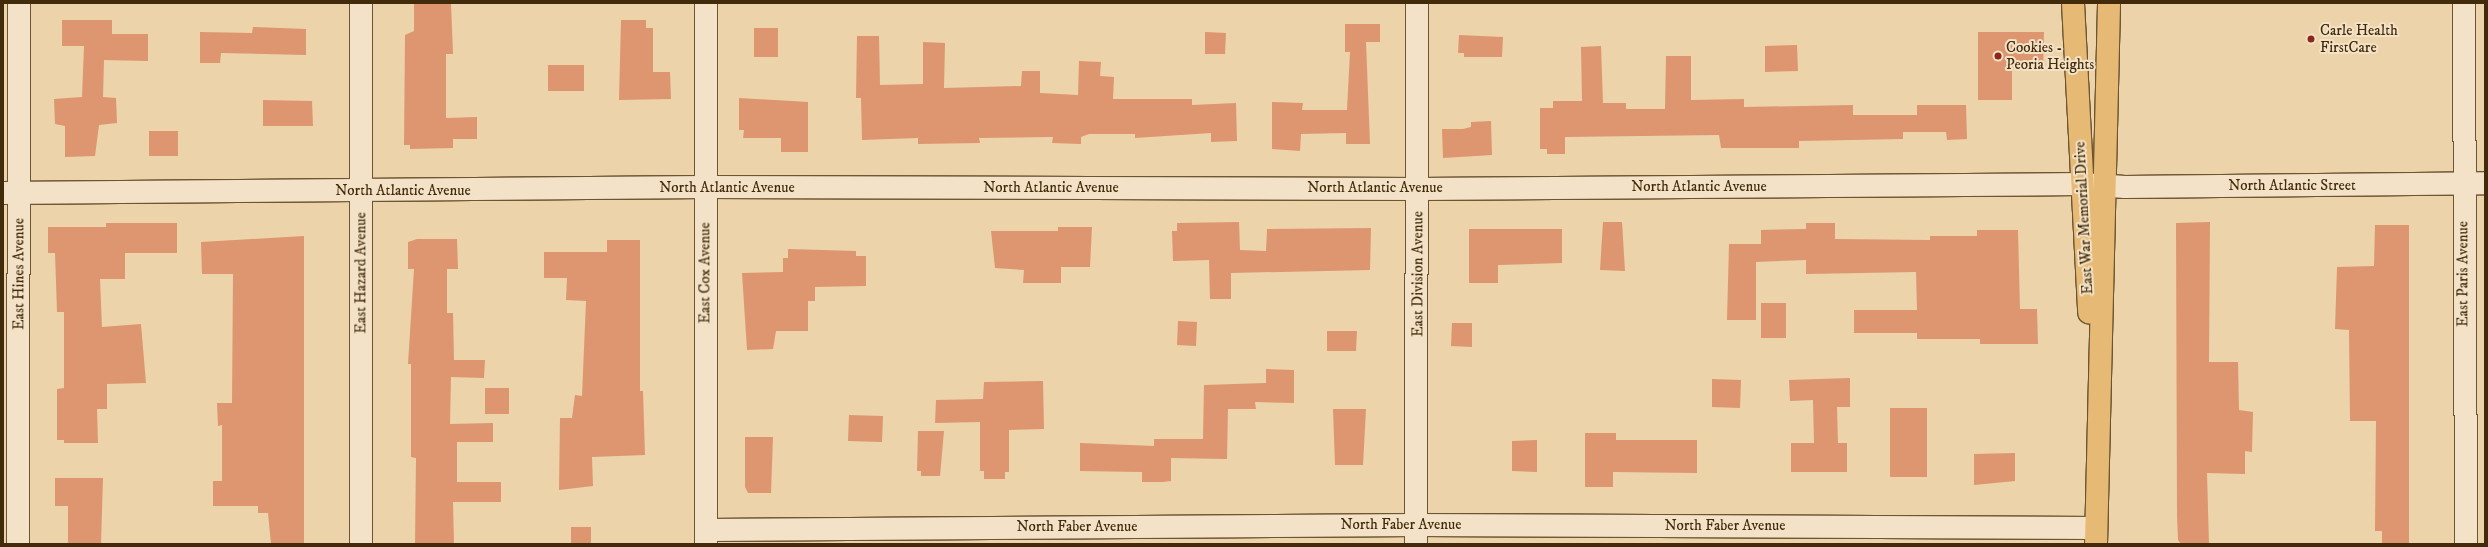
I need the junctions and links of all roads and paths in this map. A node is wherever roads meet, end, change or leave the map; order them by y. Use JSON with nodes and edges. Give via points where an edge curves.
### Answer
{"nodes":[{"id":1,"x":19,"y":3,"type":"edge"},
{"id":2,"x":360,"y":3,"type":"edge"},
{"id":3,"x":706,"y":3,"type":"edge"},
{"id":4,"x":1417,"y":3,"type":"edge"},
{"id":5,"x":2073,"y":3,"type":"edge"},
{"id":6,"x":2109,"y":3,"type":"edge"},
{"id":7,"x":2464,"y":3,"type":"edge"},
{"id":8,"x":2485,"y":183,"type":"edge"},
{"id":9,"x":2096,"y":184,"type":"junction"},
{"id":10,"x":2463,"y":184,"type":"junction"},
{"id":11,"x":705,"y":187,"type":"junction"},
{"id":12,"x":1418,"y":189,"type":"junction"},
{"id":13,"x":361,"y":191,"type":"junction"},
{"id":14,"x":11,"y":192,"type":"edge"},
{"id":15,"x":1416,"y":534,"type":"edge"},
{"id":16,"x":2096,"y":536,"type":"edge"},
{"id":17,"x":706,"y":537,"type":"edge"},
{"id":18,"x":18,"y":544,"type":"edge"},
{"id":19,"x":361,"y":544,"type":"edge"},
{"id":20,"x":2466,"y":544,"type":"edge"}],
"edges":[{"from":1,"to":14,"type":"street","name":"East Hines Avenue"},
{"from":2,"to":13,"type":"street","name":"East Hazard Avenue"},
{"from":3,"to":11,"type":"street","name":"East Cox Avenue"},
{"from":4,"to":12,"type":"street","name":"East Division Avenue"},
{"from":5,"to":9,"type":"highway","name":"East War Memorial Drive"},
{"from":6,"to":9,"type":"highway","name":"East War Memorial Drive"},
{"from":7,"to":10,"type":"street","name":"East Paris Avenue"},
{"from":8,"to":10,"type":"street","name":"North Atlantic Street"},
{"from":9,"to":10,"type":"street","name":"North Atlantic Street"},
{"from":9,"to":12,"type":"street","name":"North Atlantic Avenue"},
{"from":9,"to":16,"type":"highway","name":"East War Memorial Drive"},
{"from":10,"to":20,"type":"street","name":"East Paris Avenue"},
{"from":11,"to":12,"type":"street","name":"North Atlantic Avenue"},
{"from":11,"to":13,"type":"street","name":"North Atlantic Avenue"},
{"from":11,"to":17,"type":"street","name":"East Cox Avenue"},
{"from":12,"to":15,"type":"street","name":"East Division Avenue"},
{"from":13,"to":14,"type":"street","name":"North Atlantic Avenue"},
{"from":13,"to":19,"type":"street","name":"East Hazard Avenue"},
{"from":14,"to":18,"type":"street","name":"East Hines Avenue"},
{"from":15,"to":16,"type":"street","name":"North Faber Avenue"},
{"from":15,"to":17,"type":"street","name":"North Faber Avenue"}]}
